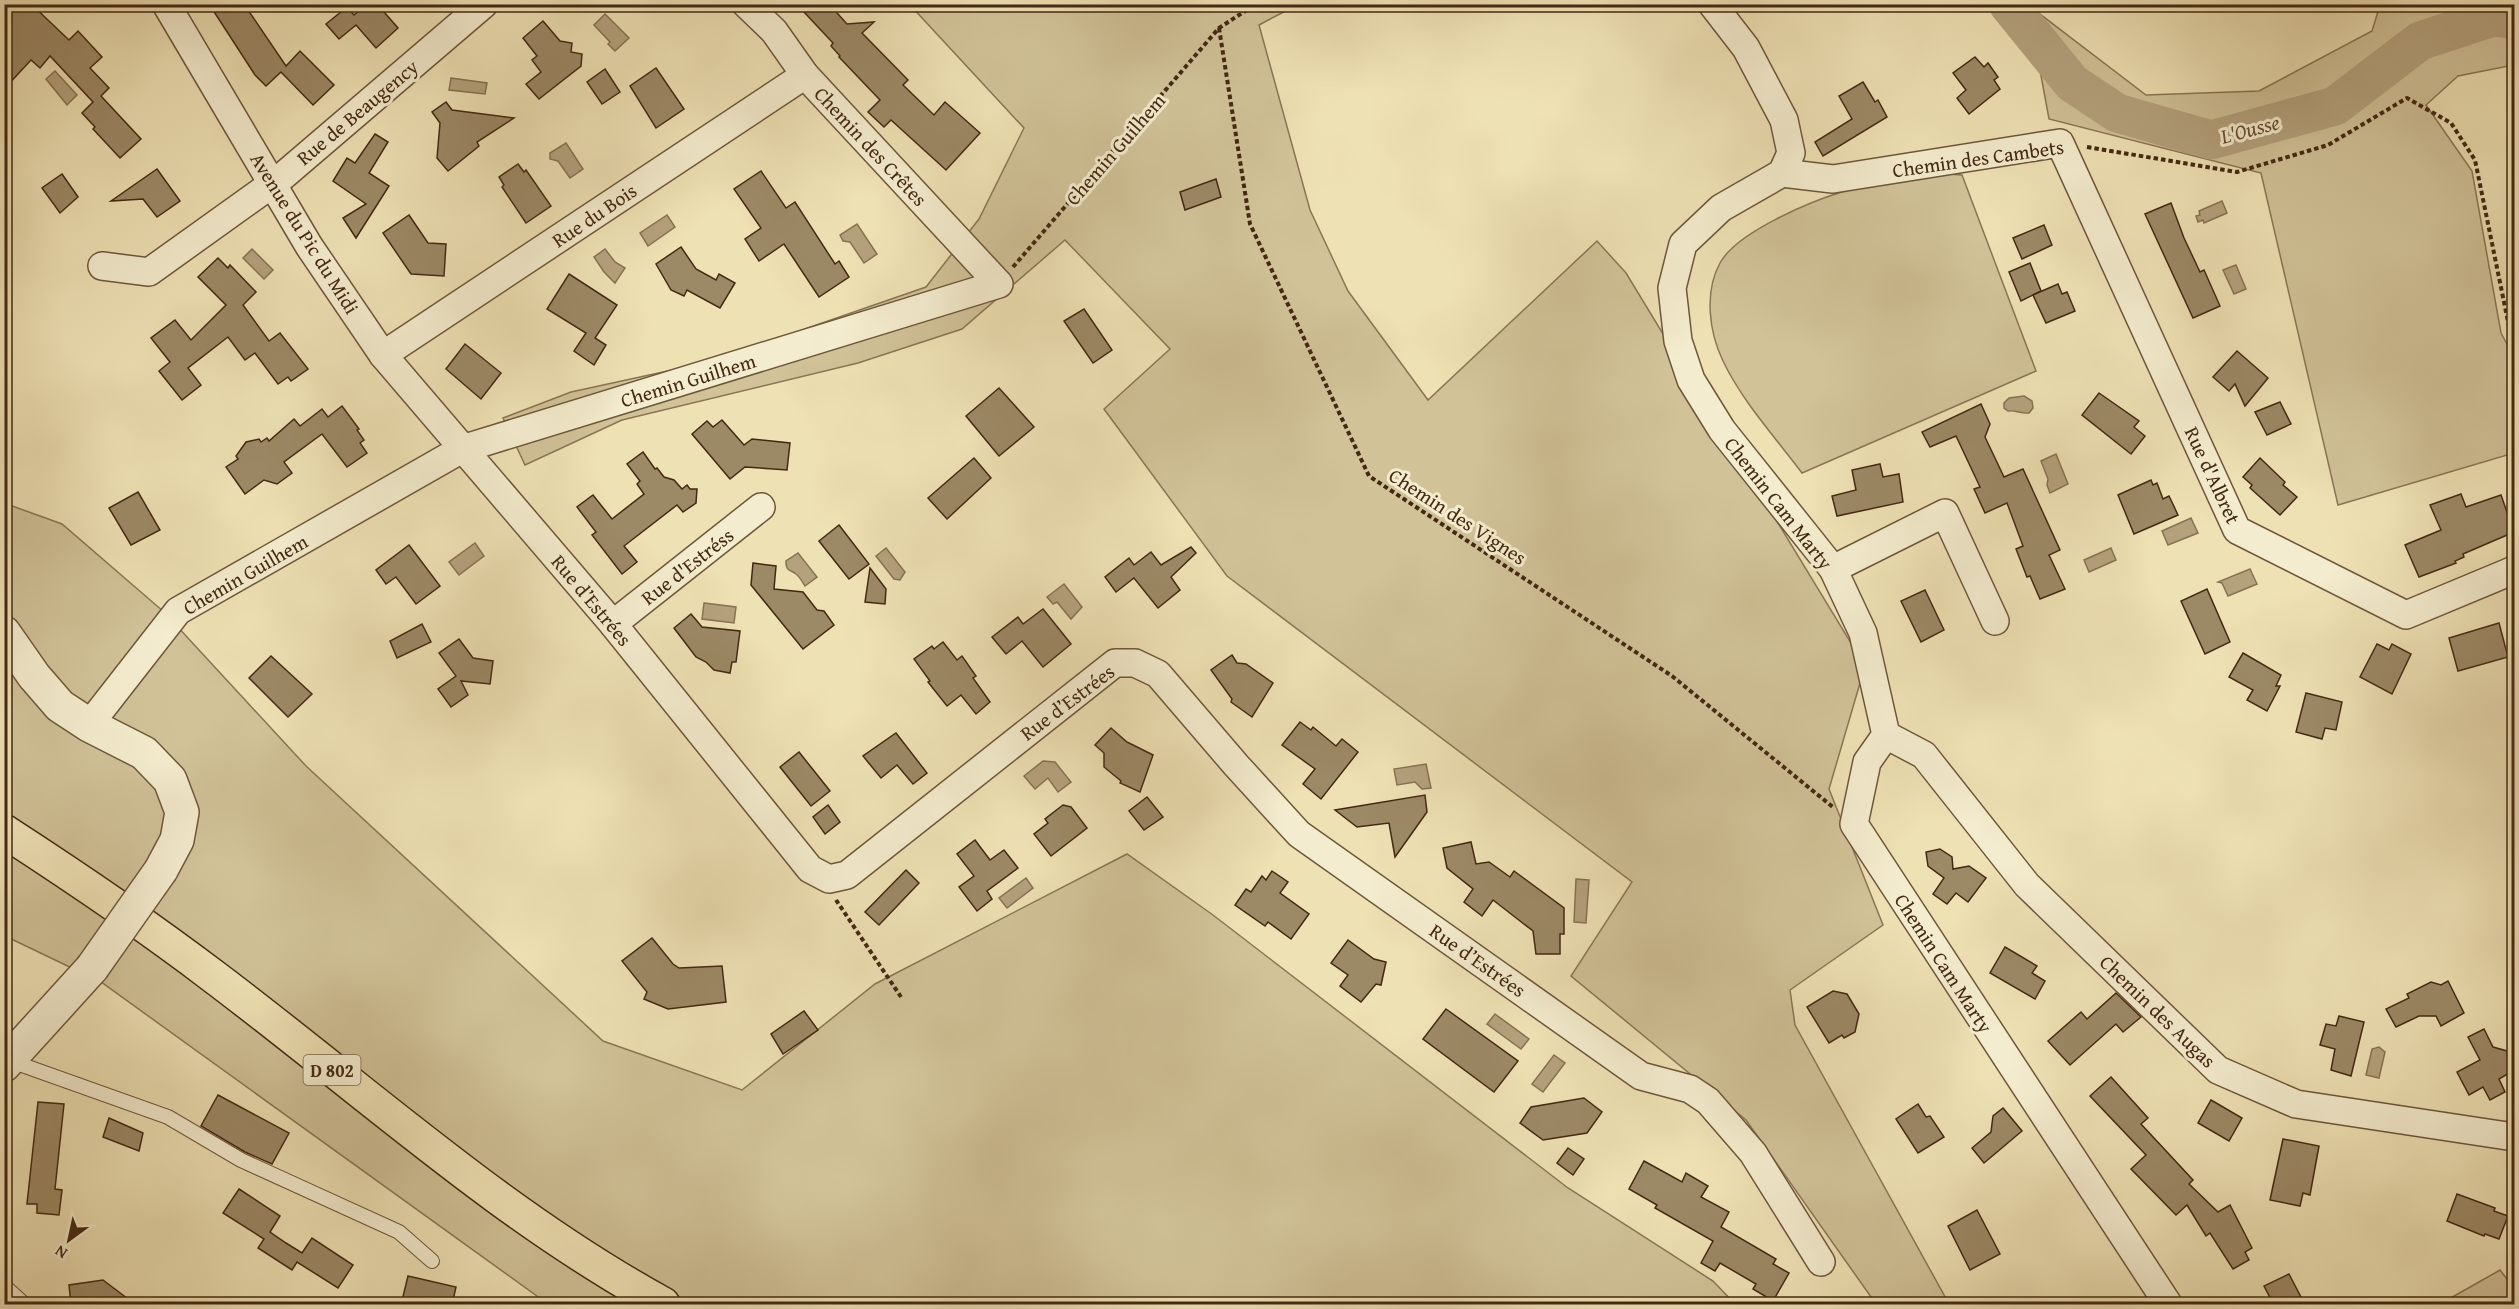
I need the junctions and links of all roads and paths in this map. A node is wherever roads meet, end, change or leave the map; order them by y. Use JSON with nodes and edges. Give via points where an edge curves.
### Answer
{"nodes":[{"id":1,"x":166,"y":4,"type":"edge"},
{"id":2,"x":484,"y":4,"type":"edge"},
{"id":3,"x":747,"y":4,"type":"edge"},
{"id":4,"x":1256,"y":4,"type":"edge"},
{"id":5,"x":1712,"y":4,"type":"edge"},
{"id":6,"x":1219,"y":27,"type":"junction"},
{"id":7,"x":805,"y":75,"type":"junction"},
{"id":8,"x":2060,"y":143,"type":"junction"},
{"id":9,"x":1782,"y":173,"type":"junction"},
{"id":10,"x":272,"y":183,"type":"junction"},
{"id":11,"x":102,"y":266,"type":"dead end"},
{"id":12,"x":999,"y":284,"type":"junction"},
{"id":13,"x":2514,"y":351,"type":"edge"},
{"id":14,"x":383,"y":356,"type":"junction"},
{"id":15,"x":462,"y":449,"type":"junction"},
{"id":16,"x":761,"y":507,"type":"dead end"},
{"id":17,"x":1833,"y":569,"type":"junction"},
{"id":18,"x":2514,"y":570,"type":"edge"},
{"id":19,"x":1995,"y":621,"type":"dead end"},
{"id":20,"x":613,"y":624,"type":"junction"},
{"id":21,"x":4,"y":633,"type":"edge"},
{"id":22,"x":89,"y":725,"type":"junction"},
{"id":23,"x":1886,"y":735,"type":"junction"},
{"id":24,"x":1854,"y":824,"type":"junction"},
{"id":25,"x":4,"y":831,"type":"edge"},
{"id":26,"x":829,"y":879,"type":"junction"},
{"id":27,"x":901,"y":998,"type":"dead end"},
{"id":28,"x":5,"y":1061,"type":"edge"},
{"id":29,"x":2514,"y":1137,"type":"edge"},
{"id":30,"x":432,"y":1261,"type":"dead end"},
{"id":31,"x":1821,"y":1262,"type":"dead end"},
{"id":32,"x":4,"y":1286,"type":"edge"},
{"id":33,"x":24,"y":1305,"type":"edge"},
{"id":34,"x":663,"y":1305,"type":"edge"},
{"id":35,"x":2168,"y":1305,"type":"edge"}],
"edges":[{"from":1,"to":10,"type":"street","name":"Avenue du Pic du Midi"},
{"from":2,"to":10,"type":"street","name":"Rue de Beaugency"},
{"from":3,"to":7,"type":"street","name":"Chemin des Crêtes","via":[[774,31]]},
{"from":4,"to":6,"type":"path","name":"Chemin Guilhem"},
{"from":5,"to":9,"type":"street","via":[[1746,48],[1784,120],[1791,153]]},
{"from":6,"to":12,"type":"path","name":"Chemin Guilhem"},
{"from":6,"to":24,"type":"path","name":"Chemin des Vignes","via":[[1250,224],[1370,476],[1672,676]]},
{"from":7,"to":12,"type":"street","name":"Chemin des Crêtes"},
{"from":7,"to":14,"type":"street","name":"Rue du Bois"},
{"from":8,"to":9,"type":"street","name":"Chemin des Cambets","via":[[1833,179]]},
{"from":8,"to":13,"type":"path","name":"Chemin des Cambets","via":[[2237,172],[2328,145],[2407,98],[2451,123],[2475,160]]},
{"from":8,"to":18,"type":"street","name":"Rue d'Albret","via":[[2238,530],[2406,615]]},
{"from":9,"to":17,"type":"street","name":"Chemin Cam Marty","via":[[1721,208],[1687,238],[1674,273],[1675,326],[1691,380],[1722,430]]},
{"from":10,"to":11,"type":"street","name":"Rue de Beaugency","via":[[149,272]]},
{"from":10,"to":14,"type":"street","name":"Avenue du Pic du Midi"},
{"from":12,"to":15,"type":"street","name":"Chemin Guilhem"},
{"from":14,"to":15,"type":"street","name":"Avenue du Pic du Midi"},
{"from":15,"to":20,"type":"street","name":"Rue d’Estrées"},
{"from":15,"to":22,"type":"street","name":"Chemin Guilhem","via":[[178,611]]},
{"from":16,"to":20,"type":"street","name":"Rue d'Estréss"},
{"from":17,"to":19,"type":"street","via":[[1944,513]]},
{"from":17,"to":23,"type":"street","name":"Chemin Cam Marty","via":[[1863,633]]},
{"from":20,"to":26,"type":"street","name":"Rue d’Estrées","via":[[810,869]]},
{"from":21,"to":22,"type":"street","via":[[60,706]]},
{"from":22,"to":28,"type":"street","bridge":true,"via":[[144,753],[170,780],[182,812],[177,840],[161,870],[92,968]]},
{"from":23,"to":24,"type":"street","via":[[1867,762]]},
{"from":23,"to":29,"type":"street","name":"Chemin des Augas","via":[[1924,755],[2027,885],[2218,1070],[2296,1104]]},
{"from":24,"to":35,"type":"street","name":"Chemin Cam Marty"},
{"from":25,"to":34,"type":"main road","number":"D 802","via":[[213,976],[514,1210],[616,1279]]},
{"from":26,"to":27,"type":"path","via":[[837,903]]},
{"from":26,"to":31,"type":"street","name":"Rue d’Estrées","via":[[847,875],[1115,663],[1135,663],[1158,674],[1299,834],[1641,1076],[1690,1089],[1708,1101],[1754,1153]]},
{"from":28,"to":30,"type":"lane","via":[[168,1117],[241,1161],[399,1232]]},
{"from":32,"to":33,"type":"lane"}]}
